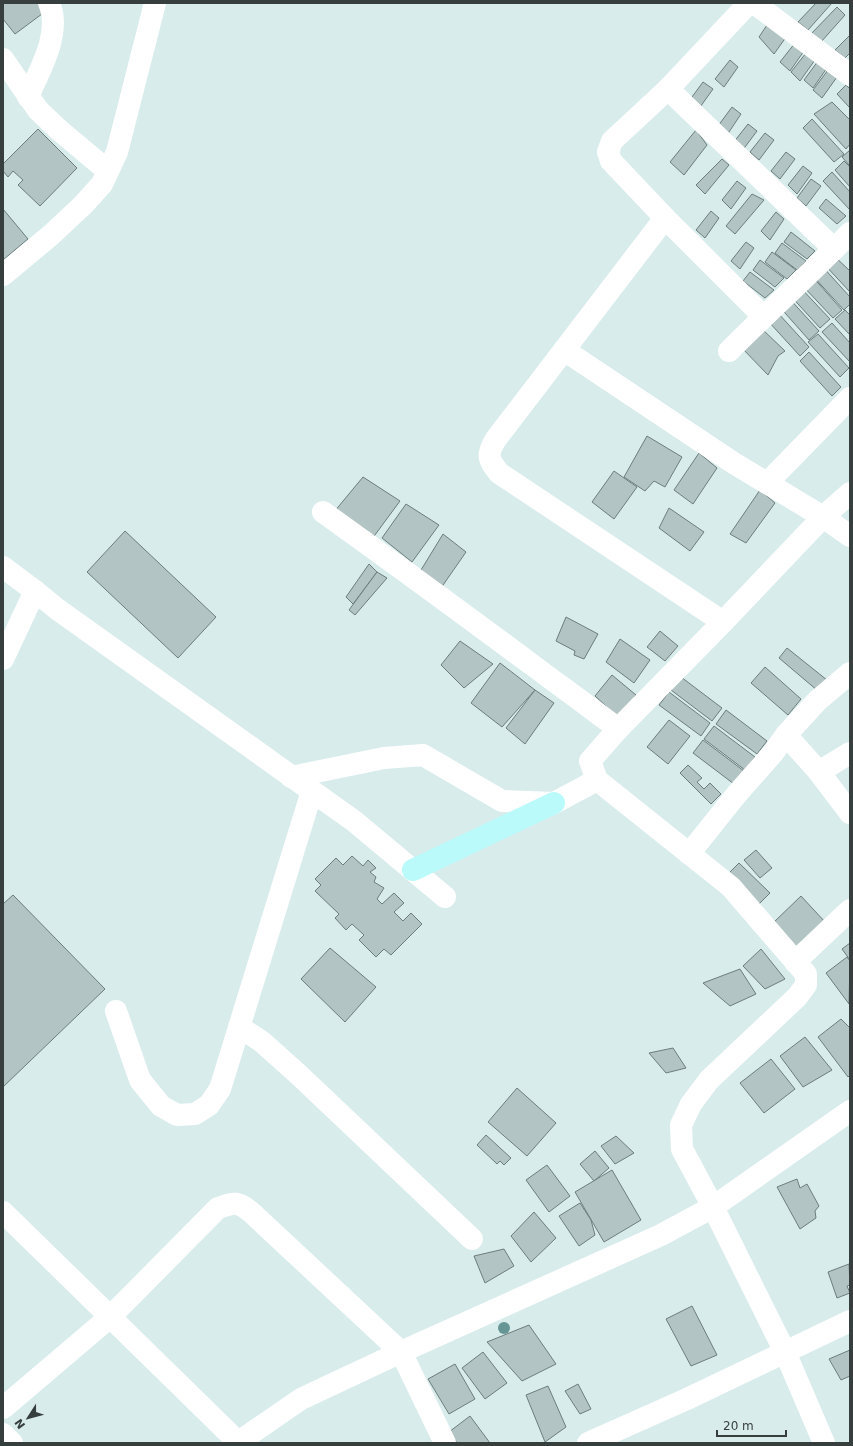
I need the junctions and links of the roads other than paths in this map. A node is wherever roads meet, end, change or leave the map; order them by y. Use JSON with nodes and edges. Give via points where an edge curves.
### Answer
{"nodes":[{"id":1,"x":50,"y":3,"type":"edge"},
{"id":2,"x":154,"y":3,"type":"edge"},
{"id":3,"x":749,"y":3,"type":"edge"},
{"id":4,"x":754,"y":3,"type":"edge"},
{"id":5,"x":3,"y":59,"type":"edge"},
{"id":6,"x":850,"y":75,"type":"edge"},
{"id":7,"x":668,"y":89,"type":"junction"},
{"id":8,"x":28,"y":97,"type":"junction"},
{"id":9,"x":108,"y":171,"type":"junction"},
{"id":10,"x":665,"y":218,"type":"junction"},
{"id":11,"x":850,"y":233,"type":"edge"},
{"id":12,"x":834,"y":249,"type":"junction"},
{"id":13,"x":3,"y":275,"type":"edge"},
{"id":14,"x":764,"y":316,"type":"junction"},
{"id":15,"x":564,"y":350,"type":"junction"},
{"id":16,"x":729,"y":351,"type":"dead end"},
{"id":17,"x":850,"y":398,"type":"edge"},
{"id":18,"x":767,"y":483,"type":"junction"},
{"id":19,"x":850,"y":493,"type":"edge"},
{"id":20,"x":323,"y":512,"type":"dead end"},
{"id":21,"x":823,"y":517,"type":"junction"},
{"id":22,"x":850,"y":536,"type":"edge"},
{"id":23,"x":3,"y":567,"type":"edge"},
{"id":24,"x":36,"y":591,"type":"junction"},
{"id":25,"x":723,"y":622,"type":"junction"},
{"id":26,"x":3,"y":659,"type":"edge"},
{"id":27,"x":850,"y":673,"type":"edge"},
{"id":28,"x":618,"y":729,"type":"junction"},
{"id":29,"x":786,"y":735,"type":"junction"},
{"id":30,"x":850,"y":754,"type":"edge"},
{"id":31,"x":819,"y":772,"type":"junction"},
{"id":32,"x":291,"y":776,"type":"junction"},
{"id":33,"x":597,"y":780,"type":"junction"},
{"id":34,"x":312,"y":791,"type":"junction"},
{"id":35,"x":554,"y":803,"type":"junction"},
{"id":36,"x":850,"y":813,"type":"edge"},
{"id":37,"x":689,"y":854,"type":"junction"},
{"id":38,"x":413,"y":870,"type":"junction"},
{"id":39,"x":445,"y":897,"type":"dead end"},
{"id":40,"x":850,"y":910,"type":"edge"},
{"id":41,"x":795,"y":962,"type":"junction"},
{"id":42,"x":116,"y":1011,"type":"dead end"},
{"id":43,"x":239,"y":1027,"type":"junction"},
{"id":44,"x":850,"y":1111,"type":"edge"},
{"id":45,"x":713,"y":1207,"type":"junction"},
{"id":46,"x":3,"y":1212,"type":"edge"},
{"id":47,"x":472,"y":1239,"type":"dead end"},
{"id":48,"x":110,"y":1317,"type":"junction"},
{"id":49,"x":850,"y":1321,"type":"edge"},
{"id":50,"x":401,"y":1352,"type":"junction"},
{"id":51,"x":785,"y":1352,"type":"junction"},
{"id":52,"x":3,"y":1408,"type":"edge"},
{"id":53,"x":3,"y":1434,"type":"edge"},
{"id":54,"x":609,"y":1439,"type":"edge"},
{"id":55,"x":12,"y":1443,"type":"edge"},
{"id":56,"x":238,"y":1443,"type":"edge"},
{"id":57,"x":445,"y":1443,"type":"edge"},
{"id":58,"x":588,"y":1443,"type":"edge"},
{"id":59,"x":824,"y":1443,"type":"edge"}],
"edges":[{"from":1,"to":8,"type":"street","via":[[53,11],[53,28],[50,44]]},
{"from":2,"to":9,"type":"street","via":[[117,152]]},
{"from":3,"to":7,"type":"street"},
{"from":4,"to":6,"type":"street"},
{"from":5,"to":8,"type":"street"},
{"from":7,"to":10,"type":"street","via":[[612,141],[608,152],[618,170]]},
{"from":7,"to":12,"type":"street"},
{"from":8,"to":9,"type":"street","via":[[59,130]]},
{"from":9,"to":13,"type":"street","via":[[102,184],[83,205]]},
{"from":10,"to":14,"type":"street"},
{"from":10,"to":15,"type":"street"},
{"from":11,"to":12,"type":"street"},
{"from":12,"to":14,"type":"street"},
{"from":14,"to":16,"type":"street"},
{"from":15,"to":18,"type":"street","via":[[725,458]]},
{"from":15,"to":25,"type":"street","via":[[490,448],[488,456],[493,465],[500,473]]},
{"from":17,"to":18,"type":"street"},
{"from":18,"to":21,"type":"street"},
{"from":19,"to":21,"type":"street"},
{"from":20,"to":28,"type":"street","via":[[422,582]]},
{"from":21,"to":22,"type":"street"},
{"from":21,"to":25,"type":"street"},
{"from":23,"to":24,"type":"street"},
{"from":24,"to":26,"type":"street"},
{"from":24,"to":32,"type":"street","via":[[57,610]]},
{"from":25,"to":28,"type":"street"},
{"from":27,"to":29,"type":"street","via":[[817,701]]},
{"from":28,"to":33,"type":"street","via":[[590,761]]},
{"from":29,"to":31,"type":"street"},
{"from":29,"to":37,"type":"street"},
{"from":30,"to":31,"type":"street"},
{"from":31,"to":36,"type":"street"},
{"from":32,"to":34,"type":"street"},
{"from":32,"to":35,"type":"street","via":[[384,758],[423,755],[502,801]]},
{"from":33,"to":35,"type":"street"},
{"from":33,"to":37,"type":"street"},
{"from":34,"to":38,"type":"street","via":[[354,821]]},
{"from":34,"to":43,"type":"street"},
{"from":35,"to":38,"type":"main road"},
{"from":37,"to":41,"type":"street","via":[[731,887]]},
{"from":38,"to":39,"type":"street"},
{"from":40,"to":41,"type":"street"},
{"from":41,"to":45,"type":"street","via":[[806,974],[806,985],[708,1080],[680,1125],[682,1149]]},
{"from":42,"to":43,"type":"street","via":[[140,1080],[161,1106],[177,1115],[195,1114],[210,1105],[220,1089]]},
{"from":43,"to":47,"type":"street","via":[[261,1041],[300,1075]]},
{"from":44,"to":45,"type":"street"},
{"from":45,"to":50,"type":"street","via":[[661,1235]]},
{"from":45,"to":51,"type":"street"},
{"from":46,"to":48,"type":"street"},
{"from":48,"to":50,"type":"street","via":[[218,1208],[242,1204]]},
{"from":48,"to":52,"type":"street"},
{"from":48,"to":56,"type":"street"},
{"from":49,"to":51,"type":"street"},
{"from":50,"to":56,"type":"street","via":[[301,1399]]},
{"from":50,"to":57,"type":"street"},
{"from":51,"to":54,"type":"street","via":[[687,1398]]},
{"from":51,"to":59,"type":"street"},
{"from":53,"to":55,"type":"street"},
{"from":54,"to":58,"type":"street"}]}
